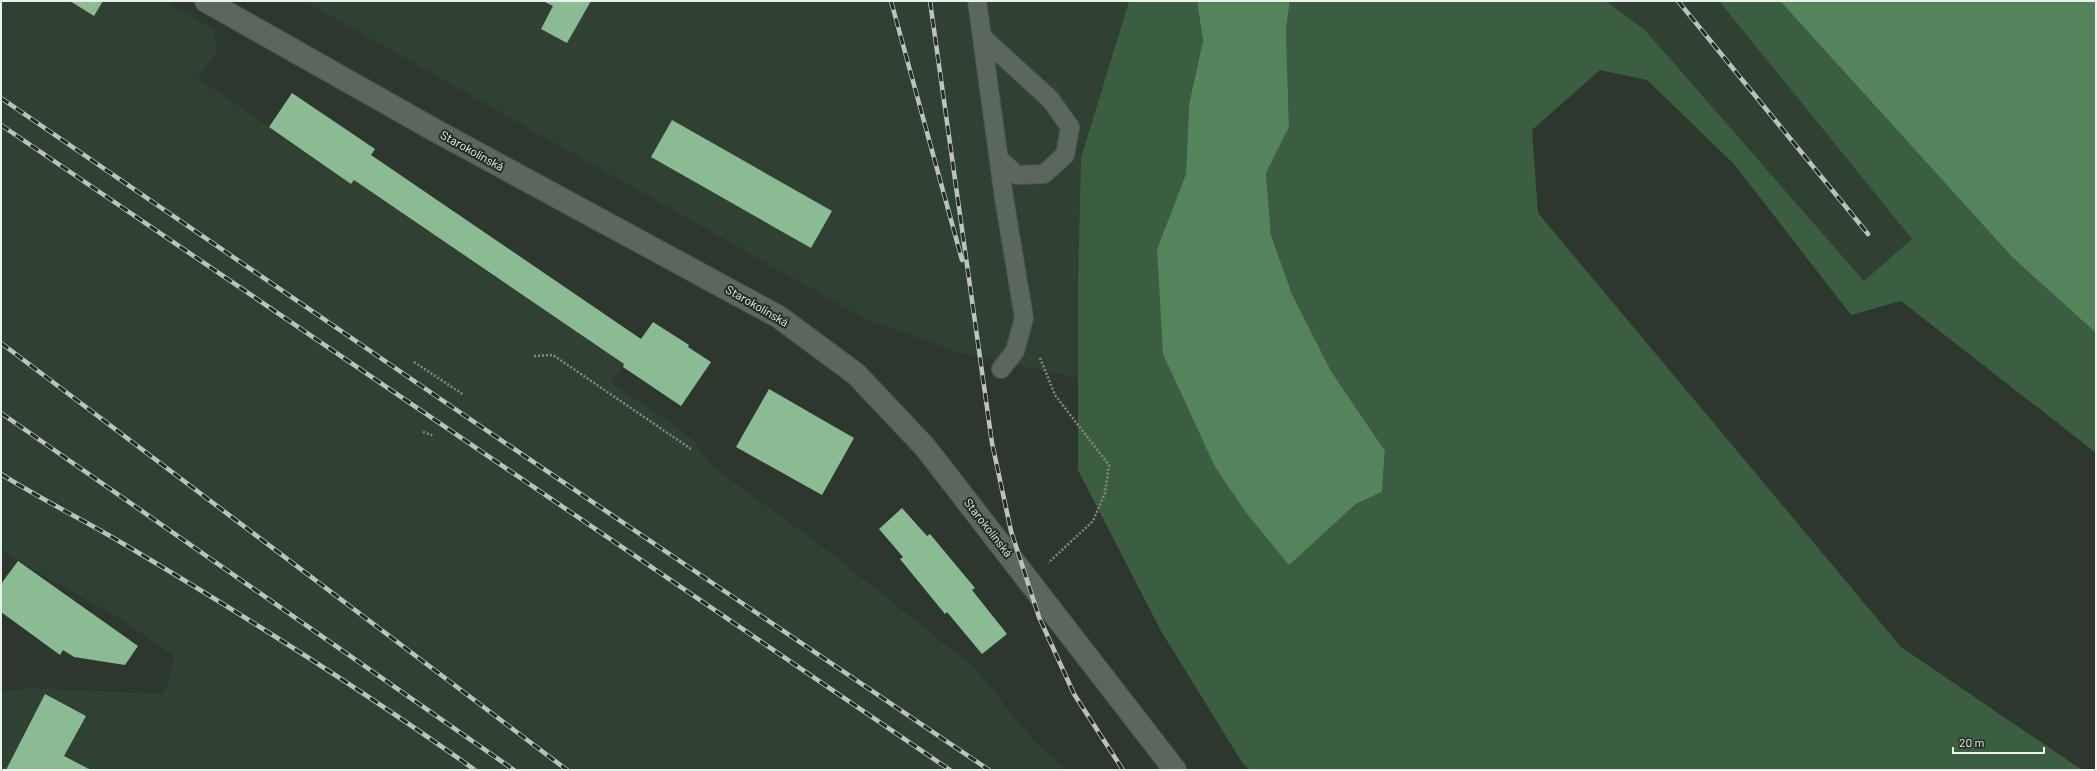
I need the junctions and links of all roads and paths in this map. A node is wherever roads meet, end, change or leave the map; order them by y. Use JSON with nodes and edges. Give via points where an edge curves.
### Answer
{"nodes":[{"id":1,"x":206,"y":1,"type":"edge"},
{"id":2,"x":977,"y":1,"type":"edge"},
{"id":3,"x":982,"y":37,"type":"junction"},
{"id":4,"x":999,"y":159,"type":"junction"},
{"id":5,"x":1024,"y":318,"type":"junction"},
{"id":6,"x":534,"y":356,"type":"dead end"},
{"id":7,"x":414,"y":362,"type":"dead end"},
{"id":8,"x":1001,"y":368,"type":"dead end"},
{"id":9,"x":464,"y":395,"type":"dead end"},
{"id":10,"x":423,"y":432,"type":"dead end"},
{"id":11,"x":434,"y":436,"type":"dead end"},
{"id":12,"x":691,"y":449,"type":"dead end"},
{"id":13,"x":1029,"y":580,"type":"junction"},
{"id":14,"x":1175,"y":770,"type":"edge"}],
"edges":[{"from":1,"to":13,"type":"street","name":"Starokolínská","via":[[438,132],[779,317],[856,374],[925,447]]},
{"from":2,"to":3,"type":"lane"},
{"from":3,"to":4,"type":"lane"},
{"from":3,"to":4,"type":"lane","via":[[1050,99],[1070,127],[1065,154],[1044,174],[1017,175]]},
{"from":4,"to":5,"type":"lane"},
{"from":5,"to":8,"type":"lane","via":[[1015,351]]},
{"from":5,"to":13,"type":"path","via":[[1055,395],[1109,465],[1105,493],[1093,521]]},
{"from":6,"to":12,"type":"path","via":[[553,355]]},
{"from":7,"to":9,"type":"path"},
{"from":10,"to":11,"type":"path"},
{"from":13,"to":14,"type":"street","name":"Starokolínská"}]}
